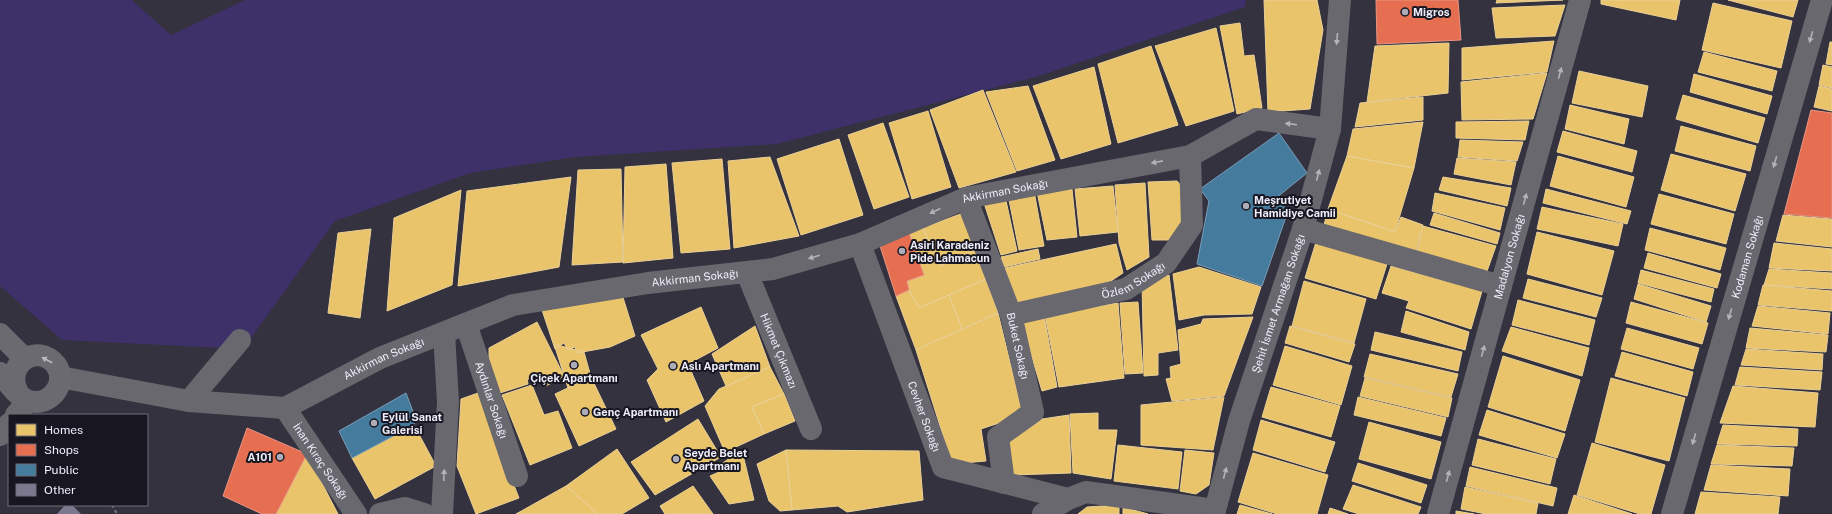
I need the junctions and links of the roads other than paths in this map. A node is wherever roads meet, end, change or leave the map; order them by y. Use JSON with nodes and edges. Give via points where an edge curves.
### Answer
{"nodes":[{"id":1,"x":1340,"y":0,"type":"edge"},
{"id":2,"x":1580,"y":0,"type":"edge"},
{"id":3,"x":1822,"y":0,"type":"edge"},
{"id":4,"x":1330,"y":129,"type":"junction"},
{"id":5,"x":1190,"y":156,"type":"junction"},
{"id":6,"x":966,"y":198,"type":"junction"},
{"id":7,"x":1304,"y":228,"type":"junction"},
{"id":8,"x":860,"y":244,"type":"junction"},
{"id":9,"x":747,"y":273,"type":"junction"},
{"id":10,"x":1501,"y":286,"type":"junction"},
{"id":11,"x":1010,"y":315,"type":"junction"},
{"id":12,"x":466,"y":324,"type":"junction"},
{"id":13,"x":444,"y":333,"type":"junction"},
{"id":14,"x":0,"y":334,"type":"edge"},
{"id":15,"x":240,"y":340,"type":"dead end"},
{"id":16,"x":24,"y":359,"type":"junction"},
{"id":17,"x":0,"y":373,"type":"edge"},
{"id":18,"x":60,"y":377,"type":"junction"},
{"id":19,"x":189,"y":401,"type":"junction"},
{"id":20,"x":21,"y":403,"type":"edge"},
{"id":21,"x":285,"y":408,"type":"junction"},
{"id":22,"x":8,"y":425,"type":"edge"},
{"id":23,"x":811,"y":430,"type":"dead end"},
{"id":24,"x":0,"y":435,"type":"edge"},
{"id":25,"x":517,"y":476,"type":"dead end"},
{"id":26,"x":1004,"y":483,"type":"junction"},
{"id":27,"x":1068,"y":499,"type":"junction"},
{"id":28,"x":1215,"y":512,"type":"edge"},
{"id":29,"x":356,"y":514,"type":"edge"},
{"id":30,"x":380,"y":514,"type":"edge"},
{"id":31,"x":424,"y":514,"type":"edge"},
{"id":32,"x":442,"y":514,"type":"edge"},
{"id":33,"x":1043,"y":514,"type":"edge"},
{"id":34,"x":1438,"y":514,"type":"edge"},
{"id":35,"x":1672,"y":514,"type":"edge"}],
"edges":[{"from":1,"to":4,"type":"street","name":"Şehit İsmet Armağan Sokağı","one_way":true},
{"from":10,"to":2,"type":"street","name":"Madalyon Sokağı","one_way":true},
{"from":3,"to":35,"type":"street","name":"Kodaman Sokağı","one_way":true},
{"from":4,"to":5,"type":"street","name":"Akkirman Sokağı","one_way":true,"via":[[1256,119]]},
{"from":7,"to":4,"type":"street","name":"Şehit İsmet Armağan Sokağı","one_way":true},
{"from":5,"to":6,"type":"street","name":"Akkirman Sokağı","one_way":true},
{"from":5,"to":11,"type":"street","name":"Özlem Sokağı","via":[[1192,225],[1166,263],[1126,289]]},
{"from":6,"to":8,"type":"street","name":"Akkirman Sokağı","one_way":true},
{"from":6,"to":11,"type":"street","name":"Buket Sokağı"},
{"from":7,"to":10,"type":"street"},
{"from":28,"to":7,"type":"street","name":"Şehit İsmet Armağan Sokağı","one_way":true,"via":[[1239,421]]},
{"from":8,"to":9,"type":"street","name":"Akkirman Sokağı","one_way":true,"via":[[773,270]]},
{"from":8,"to":26,"type":"street","name":"Cevher Sokağı","via":[[943,467]]},
{"from":9,"to":12,"type":"street","name":"Akkirman Sokağı","via":[[648,283],[513,304]]},
{"from":9,"to":23,"type":"street","name":"Hikmet Çıkmazı"},
{"from":34,"to":10,"type":"street","name":"Madalyon Sokağı","one_way":true},
{"from":11,"to":26,"type":"street","name":"Buket Sokağı","via":[[1033,412],[998,437]]},
{"from":12,"to":13,"type":"street","name":"Akkirman Sokağı"},
{"from":12,"to":25,"type":"street","name":"Aydınlar Sokağı"},
{"from":13,"to":21,"type":"street","name":"Akkirman Sokağı","via":[[380,358]]},
{"from":32,"to":13,"type":"street","one_way":true,"via":[[448,402]]},
{"from":14,"to":16,"type":"street"},
{"from":15,"to":19,"type":"street"},
{"from":18,"to":16,"type":"street","one_way":true,"via":[[56,366],[48,358],[36,355]]},
{"from":16,"to":20,"type":"street","via":[[17,366],[14,375],[14,384]]},
{"from":17,"to":20,"type":"street"},
{"from":18,"to":19,"type":"street"},
{"from":18,"to":20,"type":"street","via":[[58,389],[50,398],[39,402]]},
{"from":19,"to":21,"type":"street"},
{"from":21,"to":29,"type":"street","name":"İnan Kıraç Sokağı"},
{"from":22,"to":24,"type":"street"},
{"from":26,"to":27,"type":"street","name":"Cevher Sokağı"},
{"from":27,"to":28,"type":"street","via":[[1086,492]]},
{"from":27,"to":33,"type":"street"},
{"from":30,"to":31,"type":"street","via":[[405,508]]}]}
